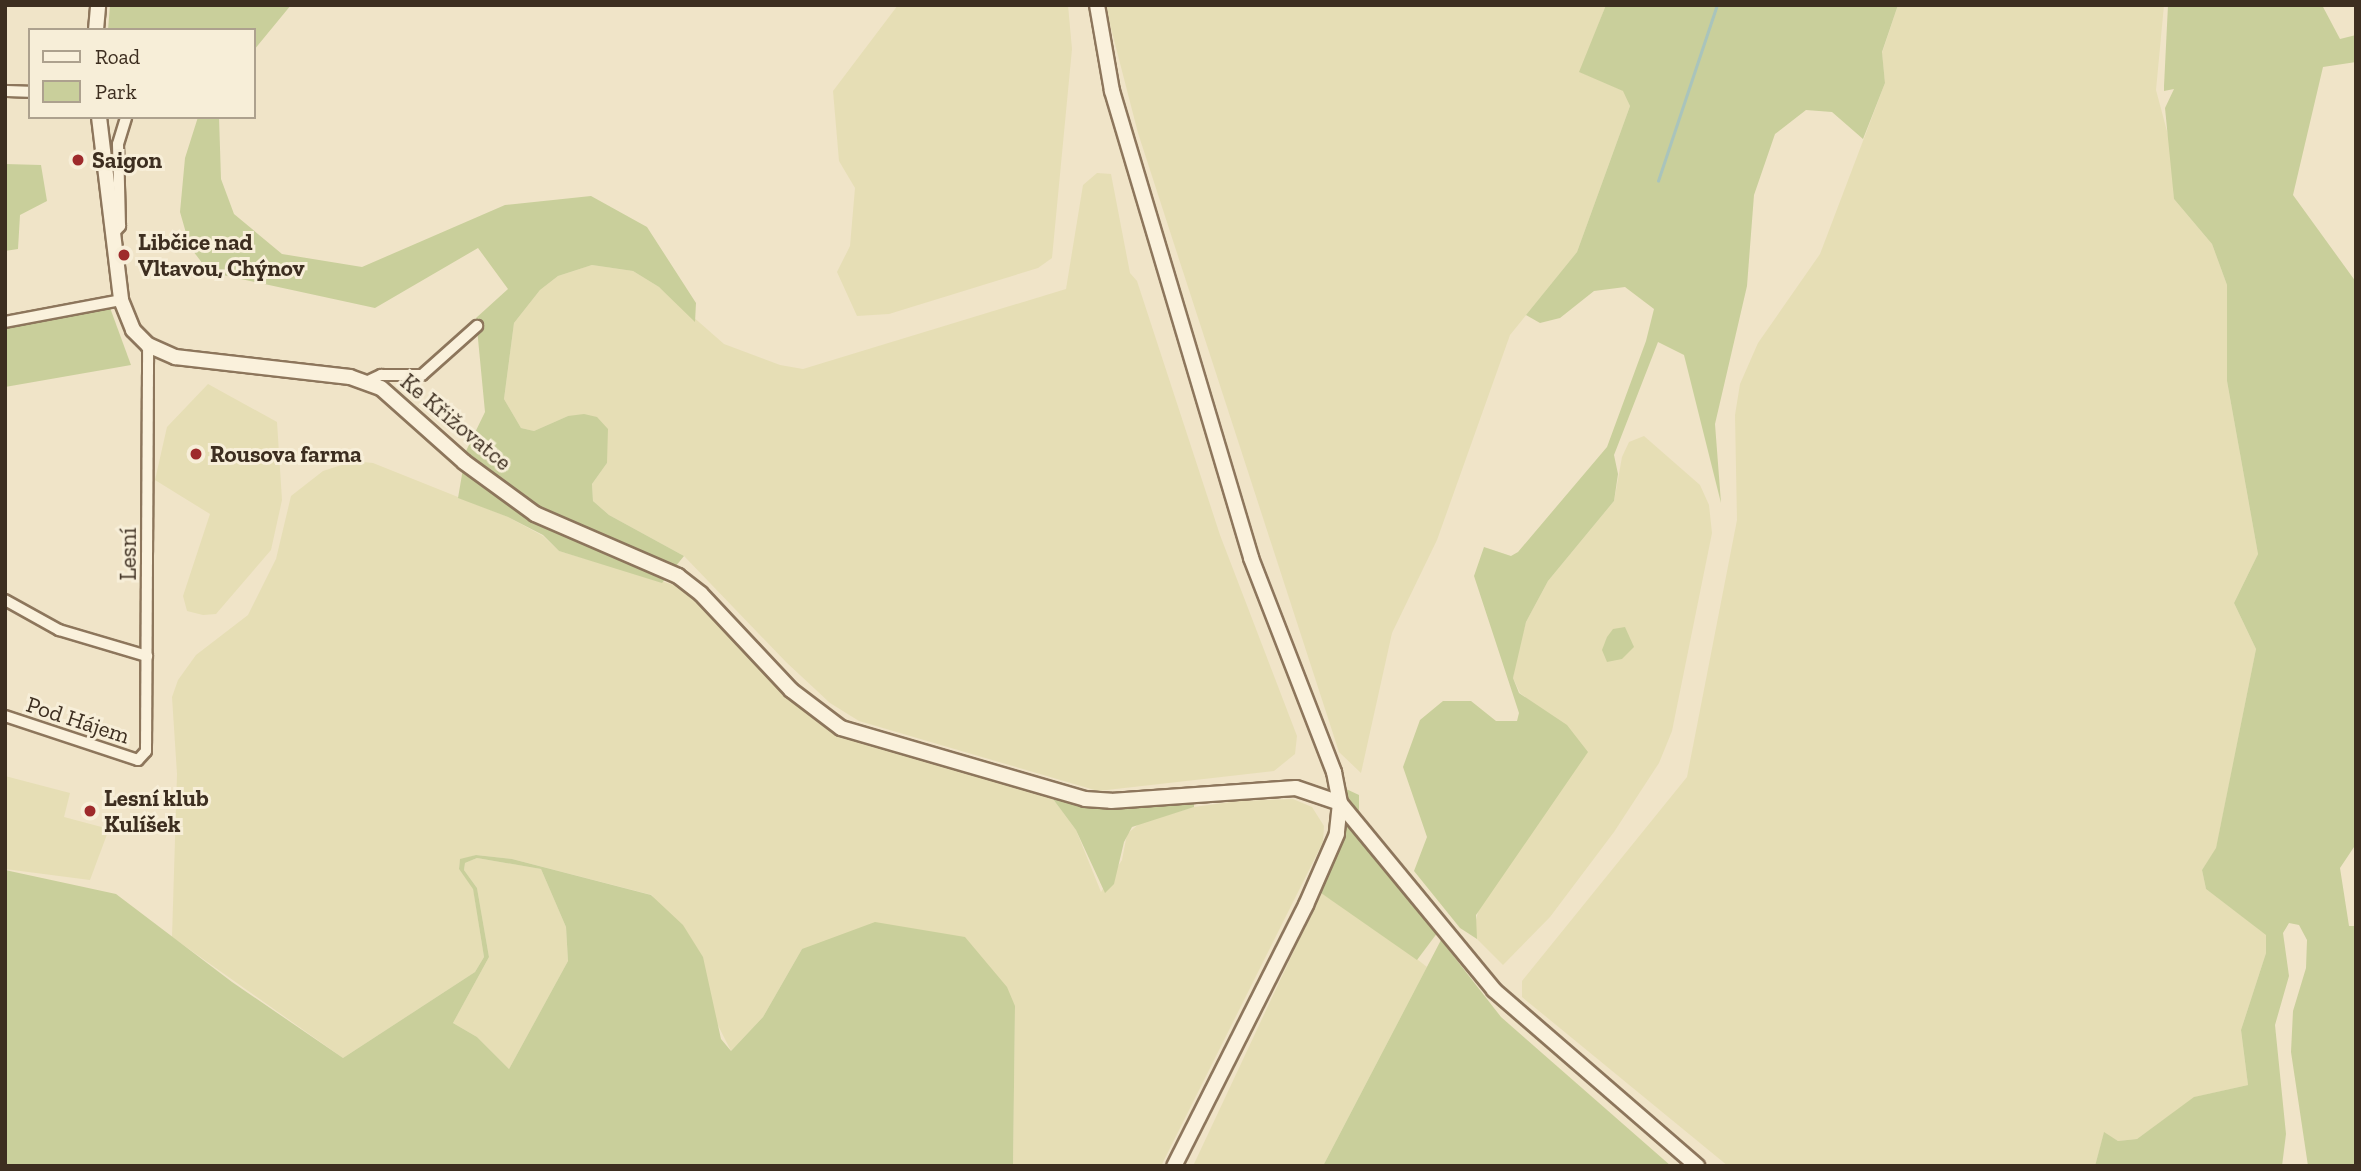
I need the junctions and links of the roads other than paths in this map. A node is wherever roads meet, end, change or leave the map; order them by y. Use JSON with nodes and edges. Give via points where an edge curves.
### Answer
{"nodes":[{"id":1,"x":97,"y":5,"type":"edge"},
{"id":2,"x":1097,"y":5,"type":"edge"},
{"id":3,"x":96,"y":28,"type":"edge"},
{"id":4,"x":5,"y":91,"type":"edge"},
{"id":5,"x":28,"y":92,"type":"edge"},
{"id":6,"x":99,"y":119,"type":"edge"},
{"id":7,"x":125,"y":119,"type":"edge"},
{"id":8,"x":112,"y":234,"type":"junction"},
{"id":9,"x":121,"y":300,"type":"junction"},
{"id":10,"x":5,"y":322,"type":"edge"},
{"id":11,"x":477,"y":326,"type":"dead end"},
{"id":12,"x":148,"y":345,"type":"junction"},
{"id":13,"x":366,"y":382,"type":"junction"},
{"id":14,"x":5,"y":600,"type":"edge"},
{"id":15,"x":147,"y":656,"type":"junction"},
{"id":16,"x":5,"y":716,"type":"edge"},
{"id":17,"x":138,"y":760,"type":"joint"},
{"id":18,"x":1340,"y":803,"type":"junction"},
{"id":19,"x":1174,"y":1166,"type":"edge"},
{"id":20,"x":1698,"y":1166,"type":"edge"}],
"edges":[{"from":1,"to":3,"type":"street"},
{"from":2,"to":18,"type":"street","via":[[1112,91],[1251,558],[1334,772]]},
{"from":4,"to":5,"type":"street"},
{"from":6,"to":8,"type":"street"},
{"from":7,"to":8,"type":"street","via":[[118,144],[120,226]]},
{"from":8,"to":9,"type":"street"},
{"from":9,"to":10,"type":"street"},
{"from":9,"to":12,"type":"street","via":[[133,330]]},
{"from":11,"to":13,"type":"street","via":[[422,375],[381,375]]},
{"from":12,"to":13,"type":"street","name":"Ke Křižovatce","via":[[184,359]]},
{"from":12,"to":15,"type":"street","name":"Lesní"},
{"from":13,"to":18,"type":"street","name":"Ke Křižovatce","via":[[390,394],[464,462],[535,514],[678,576],[820,715],[873,739],[1085,799],[1296,788]]},
{"from":14,"to":15,"type":"street","via":[[60,630]]},
{"from":15,"to":17,"type":"street","name":"Lesní","via":[[146,751]]},
{"from":16,"to":17,"type":"street","name":"Pod Hájem"},
{"from":18,"to":19,"type":"street","via":[[1337,834],[1306,905]]},
{"from":18,"to":20,"type":"street","via":[[1494,990]]}]}
